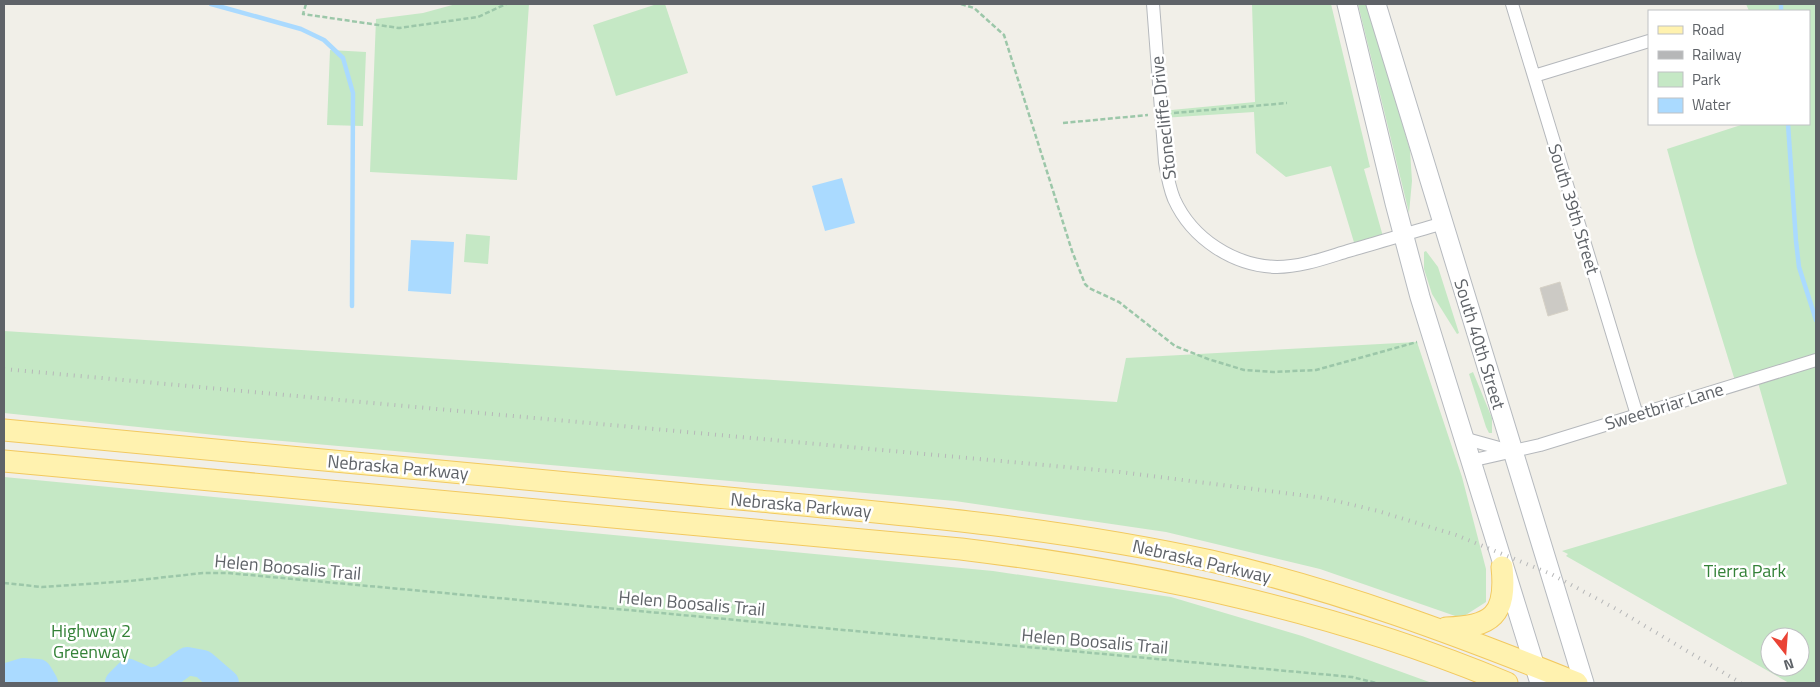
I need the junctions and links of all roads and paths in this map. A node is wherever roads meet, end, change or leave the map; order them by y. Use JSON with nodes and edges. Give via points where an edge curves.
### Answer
{"nodes":[{"id":1,"x":306,"y":4,"type":"edge"},
{"id":2,"x":506,"y":4,"type":"edge"},
{"id":3,"x":961,"y":4,"type":"edge"},
{"id":4,"x":1153,"y":4,"type":"edge"},
{"id":5,"x":1347,"y":4,"type":"edge"},
{"id":6,"x":1376,"y":4,"type":"edge"},
{"id":7,"x":1512,"y":4,"type":"edge"},
{"id":8,"x":1648,"y":41,"type":"edge"},
{"id":9,"x":1534,"y":76,"type":"junction"},
{"id":10,"x":1444,"y":223,"type":"junction"},
{"id":11,"x":1404,"y":235,"type":"junction"},
{"id":12,"x":1418,"y":341,"type":"dead end"},
{"id":13,"x":1816,"y":360,"type":"edge"},
{"id":14,"x":1636,"y":415,"type":"junction"},
{"id":15,"x":4,"y":430,"type":"edge"},
{"id":16,"x":1463,"y":438,"type":"junction"},
{"id":17,"x":1512,"y":452,"type":"junction"},
{"id":18,"x":4,"y":461,"type":"edge"},
{"id":19,"x":1470,"y":461,"type":"junction"},
{"id":20,"x":1502,"y":567,"type":"junction"},
{"id":21,"x":4,"y":583,"type":"edge"},
{"id":22,"x":1428,"y":626,"type":"junction"},
{"id":23,"x":1537,"y":675,"type":"edge"},
{"id":24,"x":1376,"y":683,"type":"edge"},
{"id":25,"x":1507,"y":683,"type":"edge"},
{"id":26,"x":1577,"y":683,"type":"edge"},
{"id":27,"x":1584,"y":683,"type":"edge"}],
"edges":[{"from":1,"to":2,"type":"path","via":[[303,14],[399,28],[478,17]]},
{"from":3,"to":12,"type":"path","via":[[974,8],[1004,35],[1072,251],[1089,288],[1119,302],[1175,346],[1244,370],[1316,370]]},
{"from":4,"to":11,"type":"street","name":"Stonecliffe Drive","via":[[1168,181],[1174,199],[1194,230],[1224,253],[1259,265],[1277,267],[1310,262]]},
{"from":5,"to":11,"type":"main road"},
{"from":6,"to":10,"type":"main road","name":"South 40th Street"},
{"from":7,"to":9,"type":"street","name":"South 39th Street"},
{"from":8,"to":9,"type":"street"},
{"from":9,"to":14,"type":"street","name":"South 39th Street"},
{"from":10,"to":11,"type":"street","name":"Stonecliffe Drive"},
{"from":10,"to":17,"type":"main road","name":"South 40th Street"},
{"from":11,"to":16,"type":"main road"},
{"from":13,"to":14,"type":"street","name":"Sweetbriar Lane"},
{"from":14,"to":17,"type":"street","name":"Sweetbriar Lane"},
{"from":15,"to":22,"type":"main road","name":"Nebraska Parkway","via":[[978,523],[1126,544],[1213,562],[1301,584]]},
{"from":16,"to":17,"type":"street","name":"Sweetbriar Lane"},
{"from":16,"to":19,"type":"main road"},
{"from":17,"to":19,"type":"street","name":"Sweetbriar Lane"},
{"from":17,"to":27,"type":"main road","name":"South 40th Street"},
{"from":18,"to":25,"type":"main road","name":"Nebraska Parkway","via":[[1024,557],[1182,584],[1270,604],[1345,625]]},
{"from":19,"to":20,"type":"main road"},
{"from":20,"to":22,"type":"main road","via":[[1502,601],[1488,620],[1467,627]]},
{"from":20,"to":23,"type":"main road"},
{"from":21,"to":24,"type":"path","name":"Helen Boosalis Trail","via":[[42,587],[228,573],[1352,677]]},
{"from":22,"to":23,"type":"main road","name":"Nebraska Parkway","via":[[1471,641]]},
{"from":23,"to":26,"type":"main road","name":"Nebraska Parkway"}]}
